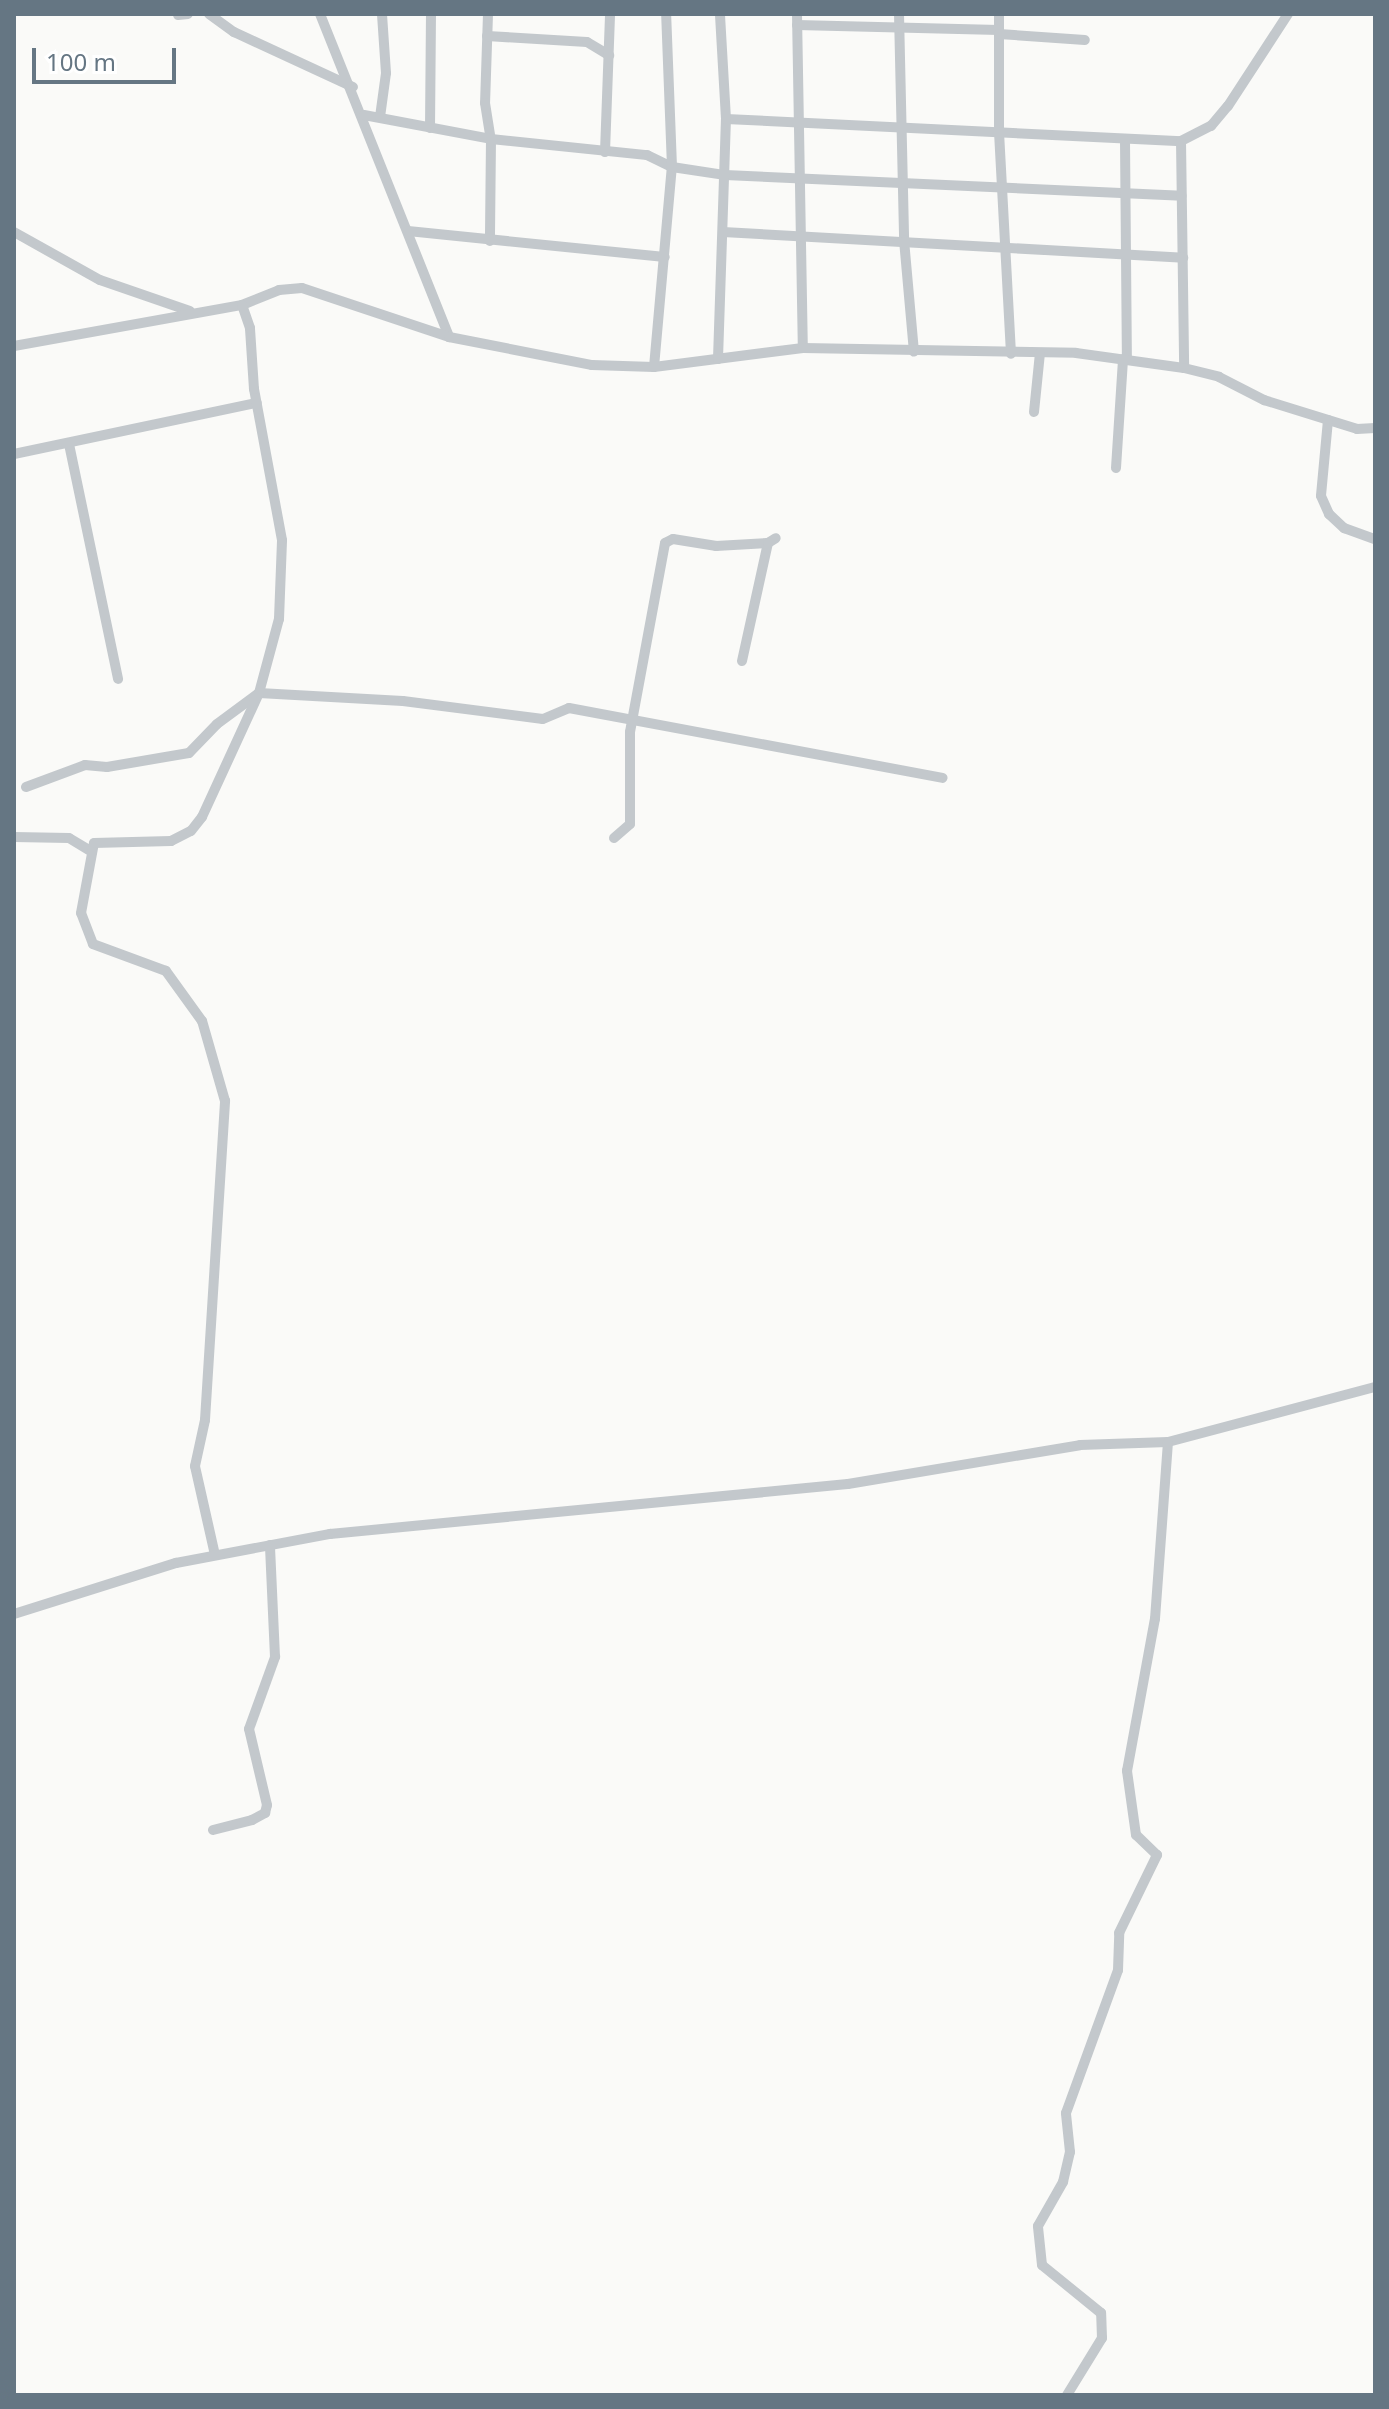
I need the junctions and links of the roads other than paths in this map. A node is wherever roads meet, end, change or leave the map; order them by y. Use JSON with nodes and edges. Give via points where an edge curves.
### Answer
{"nodes":[{"id":1,"x":209,"y":14,"type":"edge"},
{"id":2,"x":320,"y":14,"type":"edge"},
{"id":3,"x":382,"y":14,"type":"edge"},
{"id":4,"x":431,"y":14,"type":"edge"},
{"id":5,"x":488,"y":14,"type":"edge"},
{"id":6,"x":610,"y":14,"type":"edge"},
{"id":7,"x":666,"y":14,"type":"edge"},
{"id":8,"x":720,"y":14,"type":"edge"},
{"id":9,"x":999,"y":14,"type":"edge"},
{"id":10,"x":1288,"y":14,"type":"edge"},
{"id":11,"x":797,"y":20,"type":"edge"},
{"id":12,"x":899,"y":20,"type":"edge"},
{"id":13,"x":999,"y":32,"type":"junction"},
{"id":14,"x":487,"y":36,"type":"junction"},
{"id":15,"x":1085,"y":40,"type":"dead end"},
{"id":16,"x":609,"y":55,"type":"junction"},
{"id":17,"x":353,"y":87,"type":"junction"},
{"id":18,"x":364,"y":115,"type":"junction"},
{"id":19,"x":380,"y":117,"type":"junction"},
{"id":20,"x":726,"y":119,"type":"junction"},
{"id":21,"x":799,"y":120,"type":"junction"},
{"id":22,"x":900,"y":126,"type":"junction"},
{"id":23,"x":430,"y":128,"type":"junction"},
{"id":24,"x":999,"y":132,"type":"junction"},
{"id":25,"x":491,"y":139,"type":"junction"},
{"id":26,"x":1125,"y":141,"type":"junction"},
{"id":27,"x":1181,"y":141,"type":"junction"},
{"id":28,"x":605,"y":152,"type":"junction"},
{"id":29,"x":672,"y":167,"type":"junction"},
{"id":30,"x":725,"y":175,"type":"junction"},
{"id":31,"x":800,"y":176,"type":"junction"},
{"id":32,"x":903,"y":182,"type":"junction"},
{"id":33,"x":1001,"y":188,"type":"junction"},
{"id":34,"x":1126,"y":195,"type":"junction"},
{"id":35,"x":1182,"y":196,"type":"junction"},
{"id":36,"x":408,"y":231,"type":"junction"},
{"id":37,"x":723,"y":232,"type":"junction"},
{"id":38,"x":803,"y":234,"type":"junction"},
{"id":39,"x":16,"y":235,"type":"edge"},
{"id":40,"x":904,"y":240,"type":"junction"},
{"id":41,"x":490,"y":241,"type":"junction"},
{"id":42,"x":1004,"y":245,"type":"junction"},
{"id":43,"x":1126,"y":251,"type":"junction"},
{"id":44,"x":665,"y":257,"type":"junction"},
{"id":45,"x":1183,"y":258,"type":"junction"},
{"id":46,"x":242,"y":305,"type":"junction"},
{"id":47,"x":192,"y":311,"type":"junction"},
{"id":48,"x":449,"y":337,"type":"junction"},
{"id":49,"x":14,"y":346,"type":"edge"},
{"id":50,"x":803,"y":348,"type":"junction"},
{"id":51,"x":914,"y":352,"type":"junction"},
{"id":52,"x":1040,"y":353,"type":"junction"},
{"id":53,"x":1011,"y":354,"type":"junction"},
{"id":54,"x":718,"y":359,"type":"junction"},
{"id":55,"x":1125,"y":359,"type":"junction"},
{"id":56,"x":654,"y":367,"type":"junction"},
{"id":57,"x":1184,"y":368,"type":"junction"},
{"id":58,"x":257,"y":403,"type":"junction"},
{"id":59,"x":1034,"y":412,"type":"dead end"},
{"id":60,"x":1328,"y":420,"type":"junction"},
{"id":61,"x":1375,"y":428,"type":"edge"},
{"id":62,"x":69,"y":444,"type":"junction"},
{"id":63,"x":14,"y":454,"type":"edge"},
{"id":64,"x":1116,"y":468,"type":"dead end"},
{"id":65,"x":1375,"y":539,"type":"edge"},
{"id":66,"x":742,"y":661,"type":"dead end"},
{"id":67,"x":118,"y":679,"type":"dead end"},
{"id":68,"x":259,"y":693,"type":"junction"},
{"id":69,"x":634,"y":717,"type":"junction"},
{"id":70,"x":943,"y":778,"type":"dead end"},
{"id":71,"x":26,"y":787,"type":"dead end"},
{"id":72,"x":14,"y":837,"type":"edge"},
{"id":73,"x":614,"y":838,"type":"dead end"},
{"id":74,"x":89,"y":850,"type":"junction"},
{"id":75,"x":1375,"y":1387,"type":"edge"},
{"id":76,"x":1168,"y":1442,"type":"junction"},
{"id":77,"x":270,"y":1545,"type":"junction"},
{"id":78,"x":215,"y":1555,"type":"junction"},
{"id":79,"x":14,"y":1614,"type":"edge"},
{"id":80,"x":213,"y":1830,"type":"dead end"},
{"id":81,"x":1067,"y":2395,"type":"edge"}],
"edges":[{"from":1,"to":17,"type":"street","via":[[234,32]]},
{"from":2,"to":17,"type":"street"},
{"from":3,"to":19,"type":"street","via":[[386,73]]},
{"from":4,"to":23,"type":"street"},
{"from":5,"to":14,"type":"street"},
{"from":6,"to":16,"type":"street"},
{"from":7,"to":29,"type":"street"},
{"from":8,"to":20,"type":"street"},
{"from":9,"to":13,"type":"street"},
{"from":10,"to":27,"type":"street","via":[[1228,106],[1211,126]]},
{"from":11,"to":12,"type":"street"},
{"from":11,"to":21,"type":"street"},
{"from":12,"to":13,"type":"street"},
{"from":12,"to":22,"type":"street"},
{"from":13,"to":15,"type":"street"},
{"from":13,"to":24,"type":"street"},
{"from":14,"to":16,"type":"street","via":[[587,42]]},
{"from":14,"to":25,"type":"street","via":[[485,103]]},
{"from":16,"to":28,"type":"street"},
{"from":17,"to":18,"type":"street"},
{"from":18,"to":19,"type":"street"},
{"from":18,"to":36,"type":"street"},
{"from":19,"to":23,"type":"street"},
{"from":20,"to":21,"type":"street"},
{"from":20,"to":30,"type":"street"},
{"from":21,"to":22,"type":"street"},
{"from":21,"to":31,"type":"street"},
{"from":22,"to":24,"type":"street"},
{"from":22,"to":32,"type":"street"},
{"from":23,"to":25,"type":"street"},
{"from":24,"to":26,"type":"street"},
{"from":24,"to":33,"type":"street"},
{"from":25,"to":28,"type":"street"},
{"from":25,"to":41,"type":"street"},
{"from":26,"to":27,"type":"street"},
{"from":26,"to":34,"type":"street"},
{"from":27,"to":35,"type":"street"},
{"from":28,"to":29,"type":"street","via":[[647,155]]},
{"from":29,"to":30,"type":"street"},
{"from":29,"to":44,"type":"street"},
{"from":30,"to":31,"type":"street"},
{"from":30,"to":37,"type":"street"},
{"from":31,"to":32,"type":"street"},
{"from":31,"to":38,"type":"street"},
{"from":32,"to":33,"type":"street"},
{"from":32,"to":40,"type":"street"},
{"from":33,"to":34,"type":"street"},
{"from":33,"to":42,"type":"street"},
{"from":34,"to":35,"type":"street"},
{"from":34,"to":43,"type":"street"},
{"from":35,"to":45,"type":"street"},
{"from":36,"to":41,"type":"street"},
{"from":36,"to":48,"type":"street"},
{"from":37,"to":38,"type":"street"},
{"from":37,"to":54,"type":"street"},
{"from":38,"to":40,"type":"street"},
{"from":38,"to":50,"type":"street"},
{"from":39,"to":47,"type":"street","via":[[142,298]]},
{"from":40,"to":42,"type":"street"},
{"from":40,"to":51,"type":"street"},
{"from":41,"to":44,"type":"street"},
{"from":42,"to":43,"type":"street"},
{"from":42,"to":53,"type":"street"},
{"from":43,"to":45,"type":"street"},
{"from":43,"to":55,"type":"street"},
{"from":44,"to":56,"type":"street"},
{"from":45,"to":57,"type":"street"},
{"from":46,"to":47,"type":"street"},
{"from":46,"to":48,"type":"street","via":[[279,290],[302,288]]},
{"from":46,"to":58,"type":"street","via":[[254,351]]},
{"from":47,"to":49,"type":"street"},
{"from":48,"to":56,"type":"street","via":[[592,365]]},
{"from":50,"to":51,"type":"street"},
{"from":50,"to":54,"type":"street"},
{"from":51,"to":53,"type":"street"},
{"from":52,"to":53,"type":"street"},
{"from":52,"to":55,"type":"street"},
{"from":52,"to":59,"type":"street"},
{"from":54,"to":56,"type":"street"},
{"from":55,"to":57,"type":"street"},
{"from":55,"to":64,"type":"street"},
{"from":57,"to":60,"type":"street"},
{"from":58,"to":62,"type":"street"},
{"from":58,"to":68,"type":"street","via":[[282,540],[279,619]]},
{"from":60,"to":61,"type":"street"},
{"from":60,"to":65,"type":"street","via":[[1321,496],[1344,528]]},
{"from":62,"to":63,"type":"street"},
{"from":62,"to":67,"type":"street"},
{"from":66,"to":69,"type":"street","via":[[772,540],[716,546],[673,539],[665,543]]},
{"from":68,"to":69,"type":"street","via":[[403,701],[543,719],[569,708]]},
{"from":68,"to":71,"type":"street","via":[[189,753],[107,767],[85,765]]},
{"from":68,"to":74,"type":"street","via":[[236,751],[191,831],[171,841],[102,840]]},
{"from":69,"to":70,"type":"street"},
{"from":69,"to":73,"type":"street","via":[[630,824]]},
{"from":72,"to":74,"type":"street","via":[[69,838]]},
{"from":74,"to":78,"type":"street","via":[[81,913],[93,944],[166,971],[202,1021],[225,1101],[205,1420],[195,1466]]},
{"from":75,"to":76,"type":"street"},
{"from":76,"to":77,"type":"street","via":[[1080,1445],[848,1484],[330,1534]]},
{"from":76,"to":81,"type":"street","via":[[1155,1619],[1127,1771],[1136,1835],[1157,1855],[1119,1933],[1118,1970],[1066,2113],[1070,2152],[1063,2182],[1038,2226],[1042,2265],[1101,2313],[1102,2338]]},
{"from":77,"to":78,"type":"street"},
{"from":77,"to":80,"type":"street","via":[[275,1657],[249,1729],[267,1805],[265,1813],[252,1820]]},
{"from":78,"to":79,"type":"street"}]}
